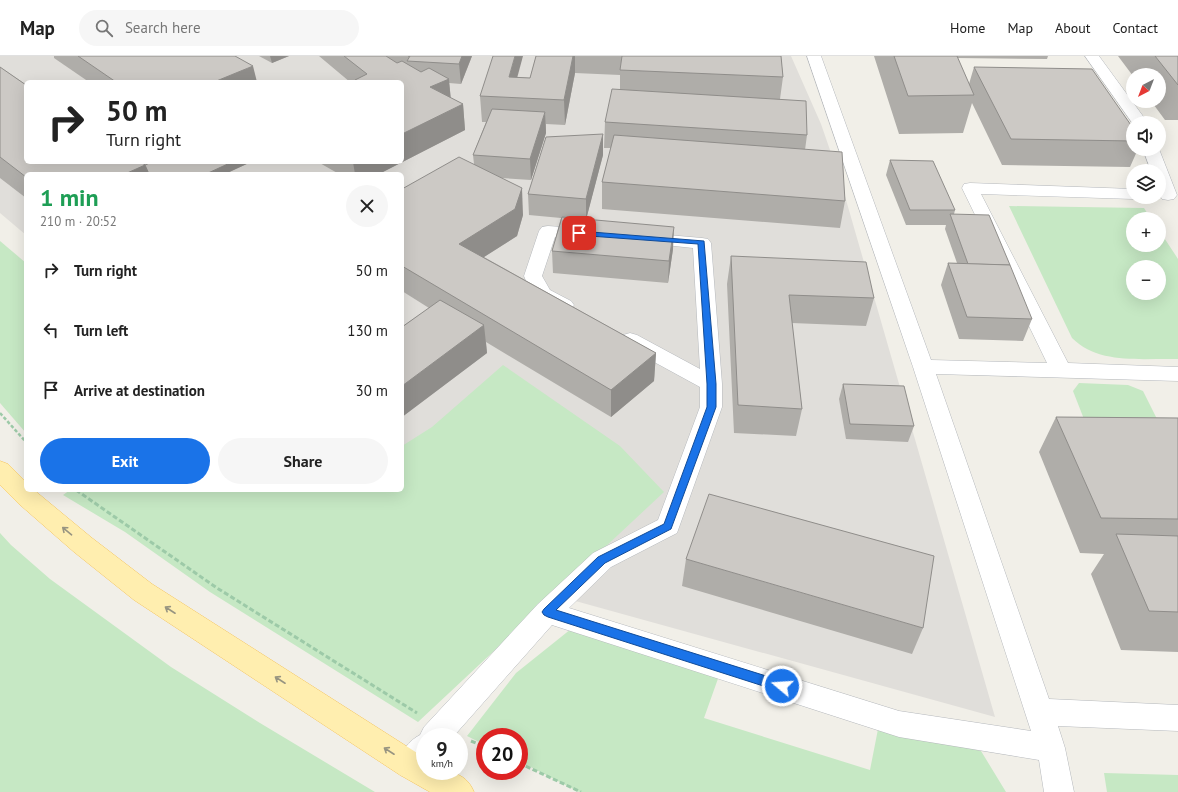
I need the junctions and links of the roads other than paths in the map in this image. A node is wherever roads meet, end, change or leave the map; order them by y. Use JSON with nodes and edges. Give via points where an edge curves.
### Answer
{"nodes":[{"id":1,"x":814,"y":56,"type":"edge"},
{"id":2,"x":1092,"y":56,"type":"edge"},
{"id":3,"x":1135,"y":116,"type":"edge"},
{"id":4,"x":1126,"y":194,"type":"edge"},
{"id":5,"x":1166,"y":197,"type":"edge"},
{"id":6,"x":1178,"y":210,"type":"edge"},
{"id":7,"x":602,"y":235,"type":"edge"},
{"id":8,"x":625,"y":237,"type":"edge"},
{"id":9,"x":578,"y":313,"type":"edge"},
{"id":10,"x":613,"y":332,"type":"edge"},
{"id":11,"x":923,"y":367,"type":"junction"},
{"id":12,"x":1061,"y":370,"type":"junction"},
{"id":13,"x":1178,"y":374,"type":"edge"},
{"id":14,"x":711,"y":384,"type":"junction"},
{"id":15,"x":0,"y":470,"type":"edge"},
{"id":16,"x":24,"y":487,"type":"edge"},
{"id":17,"x":33,"y":494,"type":"edge"},
{"id":18,"x":548,"y":612,"type":"junction"},
{"id":19,"x":1038,"y":712,"type":"junction"},
{"id":20,"x":1178,"y":718,"type":"edge"},
{"id":21,"x":443,"y":728,"type":"edge"},
{"id":22,"x":416,"y":738,"type":"edge"},
{"id":23,"x":1051,"y":748,"type":"junction"},
{"id":24,"x":451,"y":780,"type":"edge"},
{"id":25,"x":459,"y":792,"type":"edge"},
{"id":26,"x":1059,"y":792,"type":"edge"}],
"edges":[{"from":1,"to":11,"type":"street"},
{"from":2,"to":3,"type":"street"},
{"from":4,"to":12,"type":"street","via":[[970,188]]},
{"from":5,"to":6,"type":"street"},
{"from":7,"to":9,"type":"street","via":[[548,231],[533,276],[543,294]]},
{"from":8,"to":14,"type":"street","via":[[702,242]]},
{"from":10,"to":14,"type":"street"},
{"from":11,"to":12,"type":"street"},
{"from":11,"to":19,"type":"street"},
{"from":12,"to":13,"type":"street"},
{"from":14,"to":18,"type":"street","via":[[711,407],[668,526],[602,560]]},
{"from":15,"to":16,"type":"main road"},
{"from":22,"to":17,"type":"main road","one_way":true,"via":[[143,592],[83,545]]},
{"from":18,"to":21,"type":"street"},
{"from":18,"to":23,"type":"street","via":[[900,724]]},
{"from":19,"to":20,"type":"street"},
{"from":19,"to":23,"type":"street"},
{"from":23,"to":26,"type":"street"},
{"from":24,"to":25,"type":"main road"}]}
